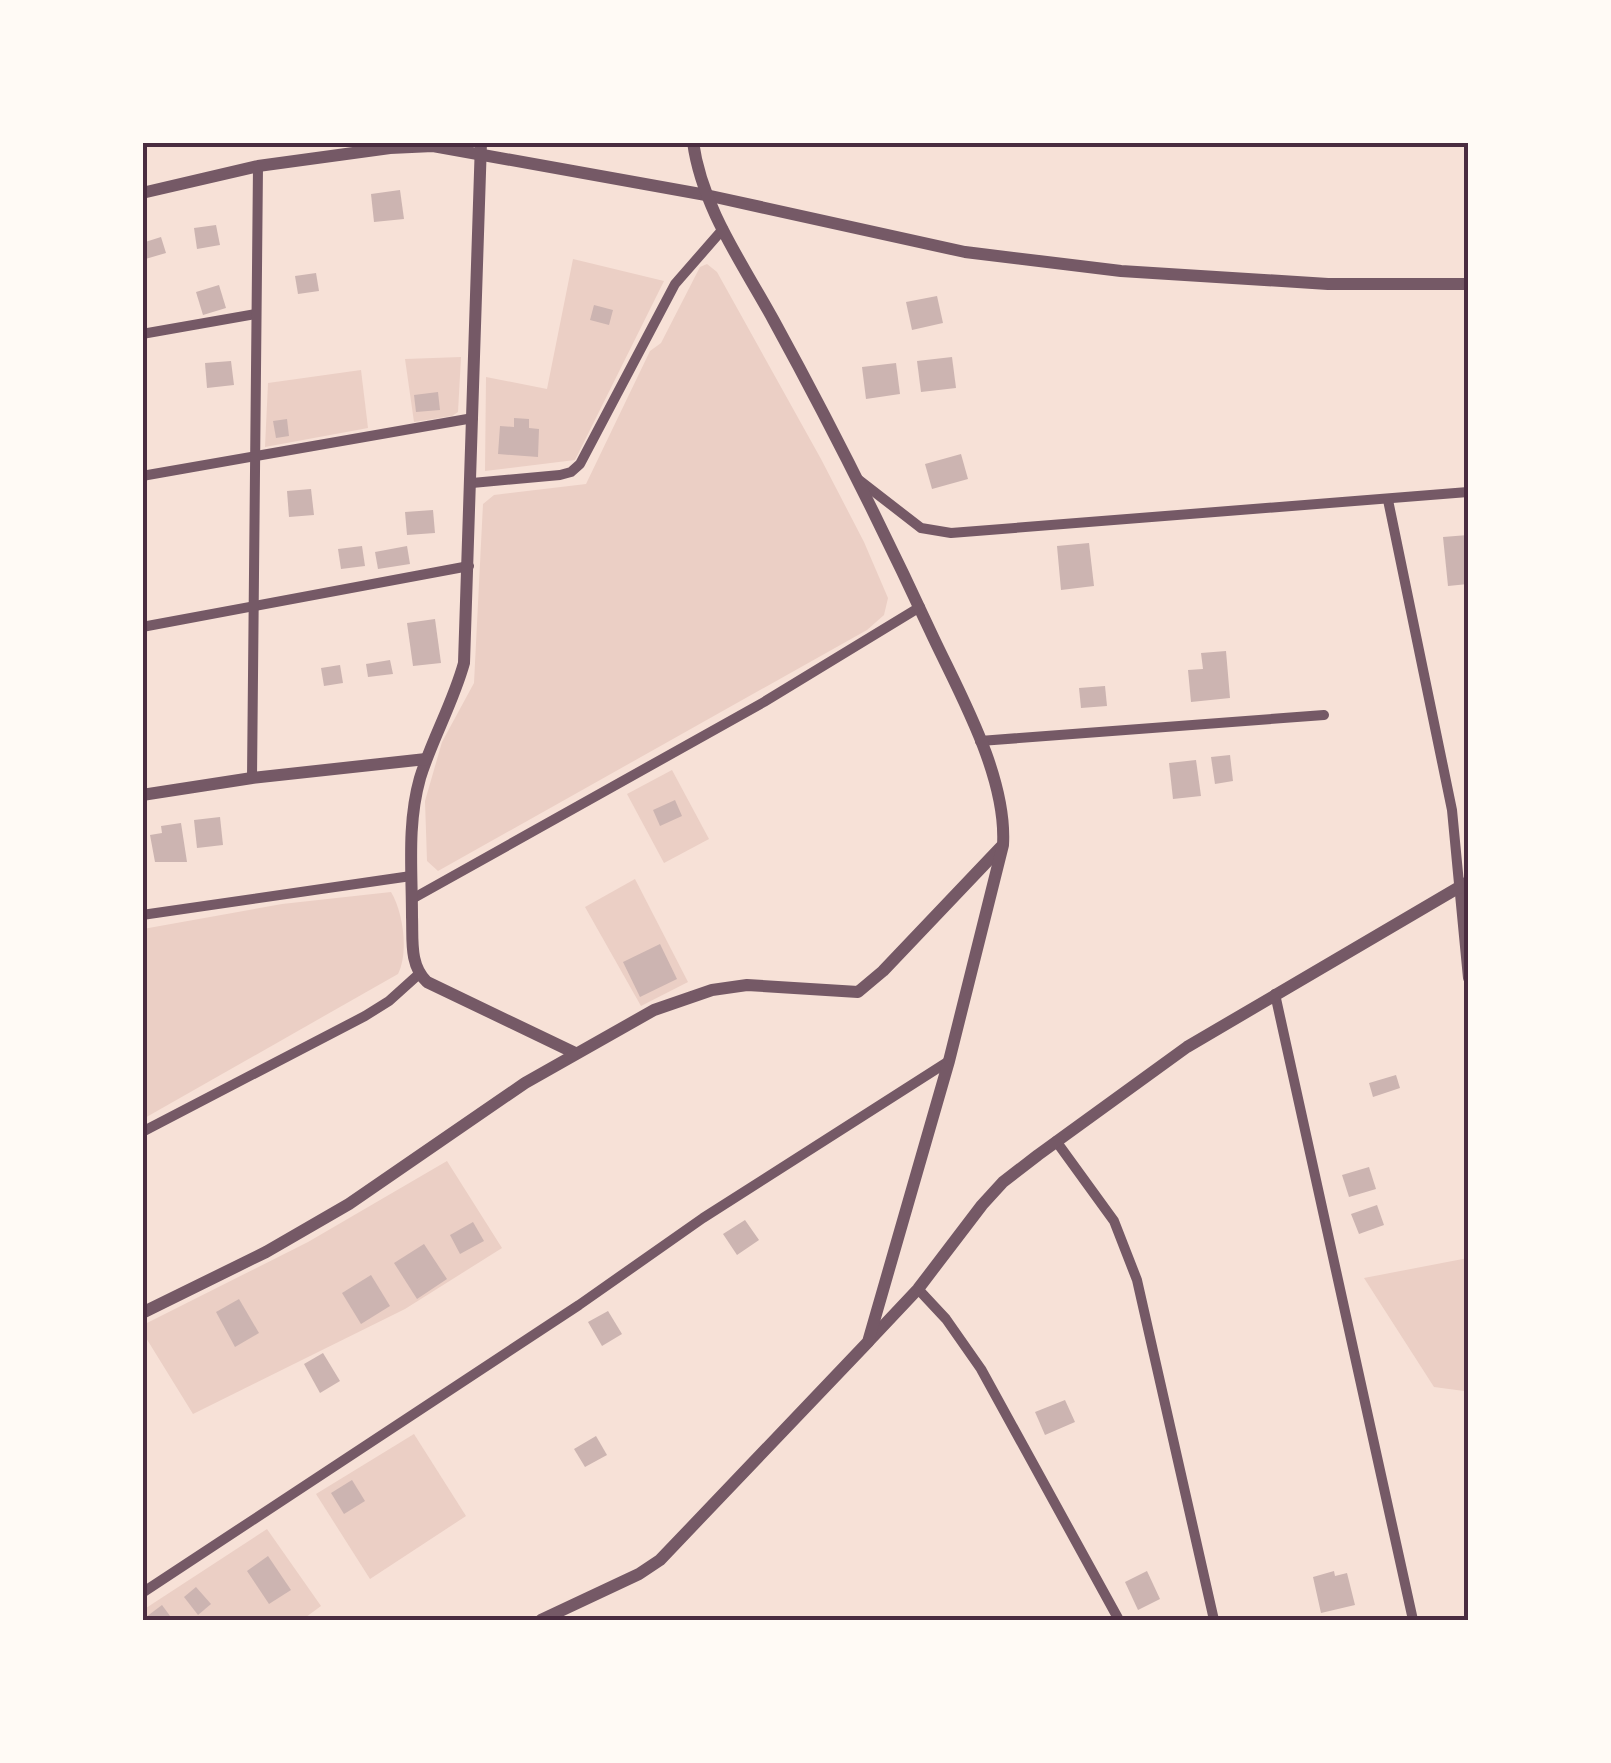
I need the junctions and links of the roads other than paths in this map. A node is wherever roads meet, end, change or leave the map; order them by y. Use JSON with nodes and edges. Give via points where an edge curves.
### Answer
{"nodes":[{"id":1,"x":693,"y":142,"type":"edge"},
{"id":2,"x":481,"y":148,"type":"edge"},
{"id":3,"x":258,"y":166,"type":"junction"},
{"id":4,"x":142,"y":192,"type":"edge"},
{"id":5,"x":706,"y":195,"type":"junction"},
{"id":6,"x":723,"y":229,"type":"junction"},
{"id":7,"x":1468,"y":284,"type":"edge"},
{"id":8,"x":256,"y":314,"type":"junction"},
{"id":9,"x":142,"y":334,"type":"edge"},
{"id":10,"x":474,"y":418,"type":"junction"},
{"id":11,"x":254,"y":458,"type":"junction"},
{"id":12,"x":142,"y":476,"type":"edge"},
{"id":13,"x":855,"y":476,"type":"junction"},
{"id":14,"x":472,"y":484,"type":"junction"},
{"id":15,"x":1468,"y":492,"type":"edge"},
{"id":16,"x":1388,"y":500,"type":"junction"},
{"id":17,"x":469,"y":566,"type":"junction"},
{"id":18,"x":253,"y":607,"type":"junction"},
{"id":19,"x":920,"y":607,"type":"junction"},
{"id":20,"x":142,"y":628,"type":"edge"},
{"id":21,"x":1324,"y":715,"type":"dead end"},
{"id":22,"x":980,"y":741,"type":"junction"},
{"id":23,"x":426,"y":759,"type":"junction"},
{"id":24,"x":252,"y":778,"type":"junction"},
{"id":25,"x":142,"y":795,"type":"edge"},
{"id":26,"x":1003,"y":845,"type":"junction"},
{"id":27,"x":411,"y":876,"type":"junction"},
{"id":28,"x":1464,"y":884,"type":"edge"},
{"id":29,"x":412,"y":900,"type":"junction"},
{"id":30,"x":142,"y":915,"type":"edge"},
{"id":31,"x":419,"y":974,"type":"junction"},
{"id":32,"x":1468,"y":978,"type":"edge"},
{"id":33,"x":1275,"y":994,"type":"junction"},
{"id":34,"x":574,"y":1053,"type":"junction"},
{"id":35,"x":948,"y":1061,"type":"junction"},
{"id":36,"x":142,"y":1132,"type":"edge"},
{"id":37,"x":1056,"y":1141,"type":"junction"},
{"id":38,"x":918,"y":1289,"type":"junction"},
{"id":39,"x":142,"y":1314,"type":"edge"},
{"id":40,"x":868,"y":1342,"type":"junction"},
{"id":41,"x":142,"y":1593,"type":"edge"},
{"id":42,"x":541,"y":1620,"type":"edge"},
{"id":43,"x":1119,"y":1620,"type":"edge"},
{"id":44,"x":1214,"y":1620,"type":"edge"},
{"id":45,"x":1413,"y":1620,"type":"edge"}],
"edges":[{"from":1,"to":5,"type":"street"},
{"from":2,"to":3,"type":"street","via":[[415,145]]},
{"from":2,"to":5,"type":"street"},
{"from":2,"to":10,"type":"street"},
{"from":3,"to":4,"type":"street"},
{"from":3,"to":8,"type":"street"},
{"from":5,"to":6,"type":"street"},
{"from":5,"to":7,"type":"street","via":[[965,252],[1101,268],[1328,284]]},
{"from":6,"to":13,"type":"street"},
{"from":6,"to":14,"type":"street","via":[[675,284],[580,464],[560,475]]},
{"from":8,"to":9,"type":"street"},
{"from":8,"to":11,"type":"street"},
{"from":10,"to":11,"type":"street"},
{"from":10,"to":14,"type":"street"},
{"from":11,"to":12,"type":"street"},
{"from":11,"to":18,"type":"street"},
{"from":13,"to":16,"type":"street","via":[[920,528],[950,533]]},
{"from":13,"to":19,"type":"street"},
{"from":14,"to":17,"type":"street"},
{"from":15,"to":16,"type":"street"},
{"from":16,"to":28,"type":"street"},
{"from":17,"to":18,"type":"street"},
{"from":17,"to":23,"type":"street","via":[[464,663]]},
{"from":18,"to":20,"type":"street"},
{"from":18,"to":24,"type":"street"},
{"from":19,"to":22,"type":"street"},
{"from":19,"to":29,"type":"street"},
{"from":21,"to":22,"type":"street"},
{"from":22,"to":26,"type":"street","via":[[1000,808]]},
{"from":23,"to":24,"type":"street"},
{"from":23,"to":27,"type":"street","via":[[413,813]]},
{"from":24,"to":25,"type":"street"},
{"from":26,"to":34,"type":"street","via":[[858,992],[774,985],[712,990],[654,1010]]},
{"from":26,"to":35,"type":"street"},
{"from":27,"to":29,"type":"street"},
{"from":27,"to":30,"type":"street"},
{"from":28,"to":32,"type":"street"},
{"from":28,"to":33,"type":"street"},
{"from":29,"to":31,"type":"street"},
{"from":31,"to":34,"type":"street"},
{"from":31,"to":36,"type":"street","via":[[365,1016]]},
{"from":33,"to":37,"type":"street"},
{"from":33,"to":45,"type":"street"},
{"from":34,"to":39,"type":"street","via":[[349,1204]]},
{"from":35,"to":40,"type":"street"},
{"from":35,"to":41,"type":"street"},
{"from":37,"to":38,"type":"street","via":[[1003,1182]]},
{"from":37,"to":44,"type":"street","via":[[1114,1221],[1137,1280]]},
{"from":38,"to":40,"type":"street"},
{"from":38,"to":43,"type":"street","via":[[981,1369]]},
{"from":40,"to":42,"type":"street","via":[[660,1560]]}]}
